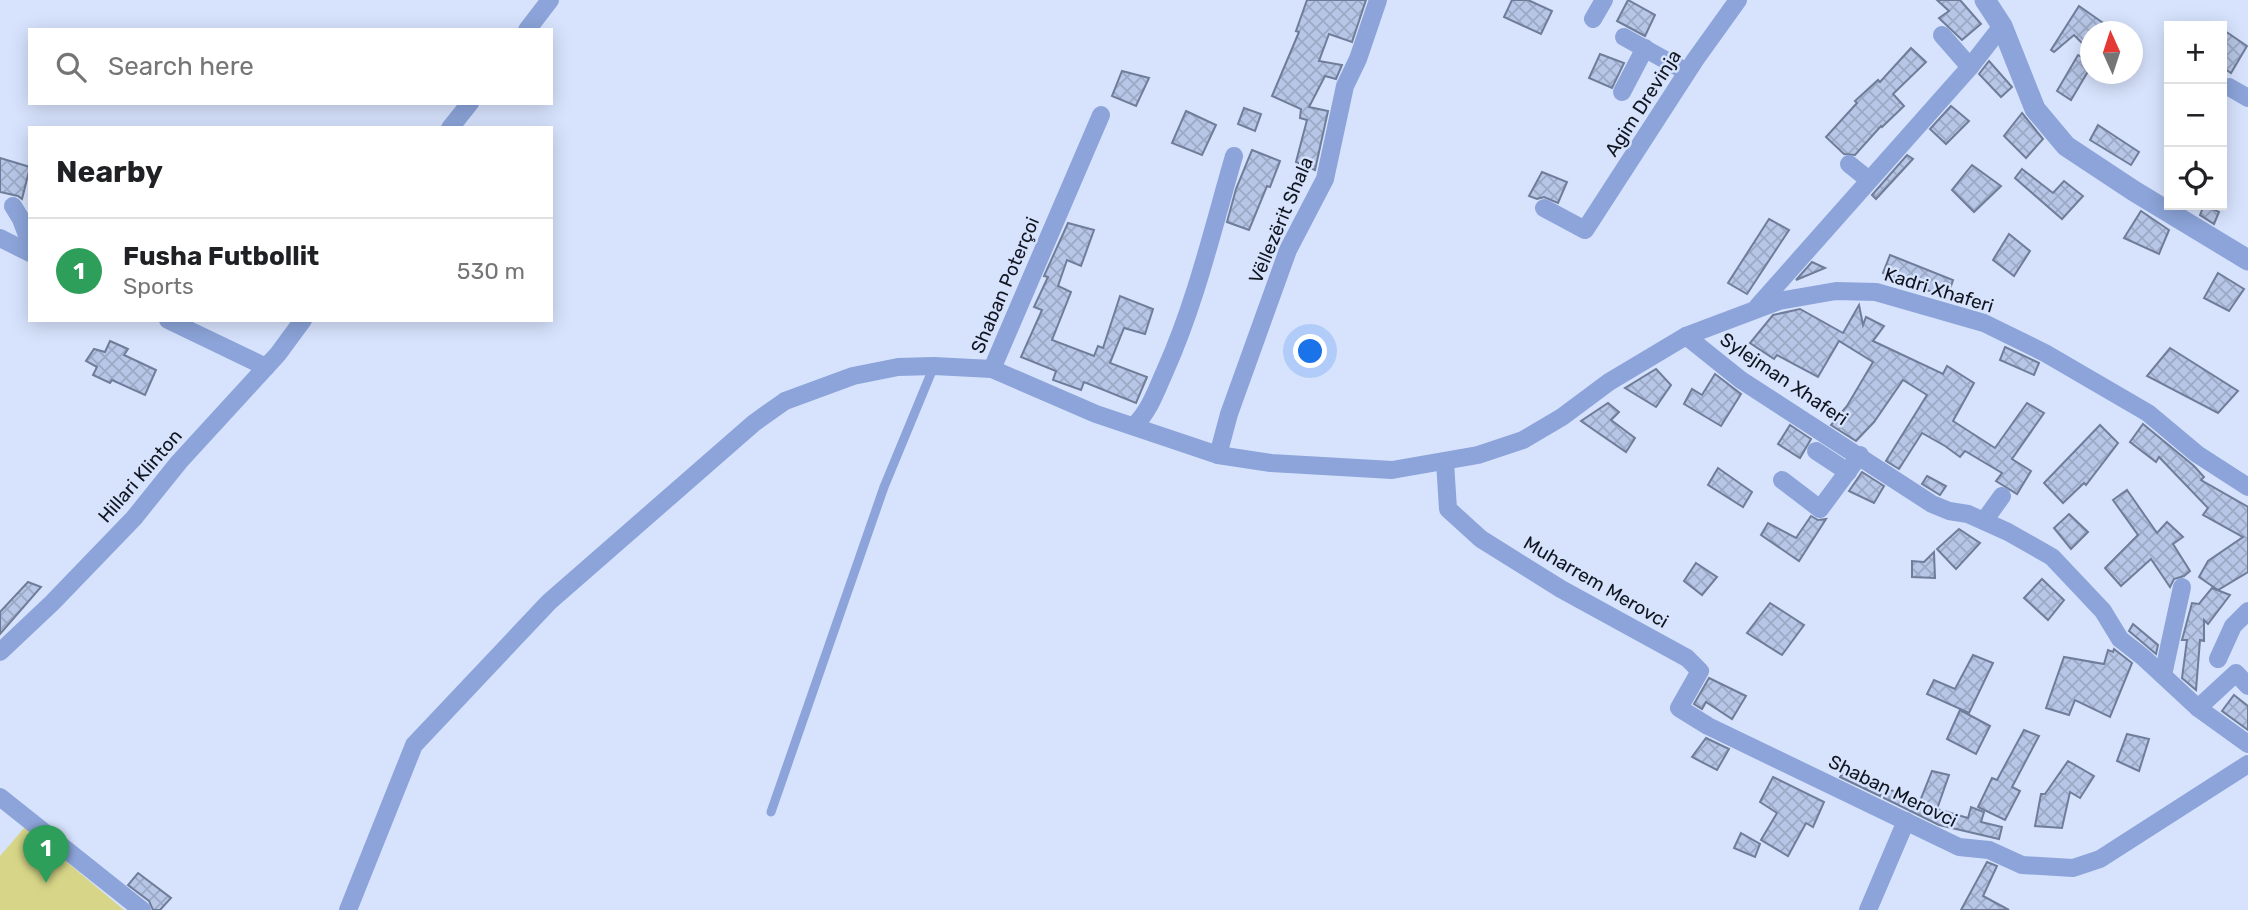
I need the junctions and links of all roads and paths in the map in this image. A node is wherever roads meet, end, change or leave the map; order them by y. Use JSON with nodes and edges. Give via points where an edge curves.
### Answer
{"nodes":[{"id":1,"x":550,"y":0,"type":"edge"},
{"id":2,"x":1378,"y":0,"type":"edge"},
{"id":3,"x":1604,"y":0,"type":"edge"},
{"id":4,"x":1738,"y":0,"type":"edge"},
{"id":5,"x":1985,"y":0,"type":"edge"},
{"id":6,"x":1593,"y":19,"type":"dead end"},
{"id":7,"x":2002,"y":26,"type":"junction"},
{"id":8,"x":529,"y":28,"type":"edge"},
{"id":9,"x":1942,"y":35,"type":"dead end"},
{"id":10,"x":1624,"y":37,"type":"dead end"},
{"id":11,"x":1645,"y":48,"type":"junction"},
{"id":12,"x":1969,"y":67,"type":"junction"},
{"id":13,"x":1687,"y":72,"type":"junction"},
{"id":14,"x":2230,"y":87,"type":"dead end"},
{"id":15,"x":1622,"y":92,"type":"dead end"},
{"id":16,"x":2248,"y":98,"type":"edge"},
{"id":17,"x":468,"y":105,"type":"edge"},
{"id":18,"x":1101,"y":115,"type":"dead end"},
{"id":19,"x":452,"y":126,"type":"edge"},
{"id":20,"x":1234,"y":156,"type":"dead end"},
{"id":21,"x":1849,"y":164,"type":"dead end"},
{"id":22,"x":1869,"y":180,"type":"junction"},
{"id":23,"x":13,"y":206,"type":"dead end"},
{"id":24,"x":1544,"y":208,"type":"dead end"},
{"id":25,"x":28,"y":238,"type":"edge"},
{"id":26,"x":0,"y":239,"type":"edge"},
{"id":27,"x":28,"y":252,"type":"edge"},
{"id":28,"x":2248,"y":260,"type":"edge"},
{"id":29,"x":1755,"y":310,"type":"junction"},
{"id":30,"x":172,"y":322,"type":"edge"},
{"id":31,"x":301,"y":322,"type":"edge"},
{"id":32,"x":1686,"y":336,"type":"junction"},
{"id":33,"x":934,"y":366,"type":"junction"},
{"id":34,"x":266,"y":367,"type":"junction"},
{"id":35,"x":992,"y":369,"type":"junction"},
{"id":36,"x":1134,"y":426,"type":"junction"},
{"id":37,"x":1816,"y":451,"type":"dead end"},
{"id":38,"x":1218,"y":455,"type":"junction"},
{"id":39,"x":1860,"y":456,"type":"junction"},
{"id":40,"x":1445,"y":462,"type":"junction"},
{"id":41,"x":1848,"y":472,"type":"junction"},
{"id":42,"x":1782,"y":480,"type":"dead end"},
{"id":43,"x":2248,"y":487,"type":"edge"},
{"id":44,"x":2002,"y":496,"type":"dead end"},
{"id":45,"x":1984,"y":521,"type":"junction"},
{"id":46,"x":2182,"y":587,"type":"dead end"},
{"id":47,"x":2248,"y":611,"type":"edge"},
{"id":48,"x":0,"y":652,"type":"edge"},
{"id":49,"x":2218,"y":659,"type":"dead end"},
{"id":50,"x":2163,"y":675,"type":"junction"},
{"id":51,"x":2248,"y":686,"type":"edge"},
{"id":52,"x":2197,"y":708,"type":"junction"},
{"id":53,"x":1708,"y":726,"type":"joint"},
{"id":54,"x":2248,"y":744,"type":"edge"},
{"id":55,"x":2248,"y":764,"type":"edge"},
{"id":56,"x":0,"y":797,"type":"edge"},
{"id":57,"x":771,"y":812,"type":"dead end"},
{"id":58,"x":1906,"y":821,"type":"junction"},
{"id":59,"x":142,"y":910,"type":"edge"},
{"id":60,"x":348,"y":910,"type":"edge"},
{"id":61,"x":1868,"y":910,"type":"edge"}],
"edges":[{"from":1,"to":8,"type":"street"},
{"from":2,"to":38,"type":"street","name":"Vëllezërit Shala","via":[[1345,86],[1325,179],[1288,250]]},
{"from":3,"to":6,"type":"street"},
{"from":4,"to":13,"type":"street","name":"Agim Drevinja"},
{"from":5,"to":7,"type":"street"},
{"from":7,"to":12,"type":"street"},
{"from":7,"to":28,"type":"street","via":[[2035,109],[2066,146]]},
{"from":9,"to":12,"type":"street"},
{"from":10,"to":11,"type":"street"},
{"from":11,"to":13,"type":"street"},
{"from":11,"to":15,"type":"street"},
{"from":12,"to":22,"type":"street"},
{"from":13,"to":24,"type":"street","name":"Agim Drevinja","via":[[1585,230]]},
{"from":14,"to":16,"type":"street"},
{"from":17,"to":19,"type":"street"},
{"from":18,"to":35,"type":"street","name":"Shaban Poterçoi"},
{"from":20,"to":36,"type":"street","via":[[1172,355],[1146,414]]},
{"from":21,"to":22,"type":"street"},
{"from":22,"to":29,"type":"street"},
{"from":23,"to":25,"type":"street"},
{"from":26,"to":27,"type":"street"},
{"from":29,"to":32,"type":"street","name":"Kadri Xhaferi"},
{"from":29,"to":43,"type":"street","name":"Kadri Xhaferi","via":[[1836,291],[1876,292],[1984,323],[2148,412],[2197,454]]},
{"from":30,"to":34,"type":"street"},
{"from":31,"to":34,"type":"street","name":"Hillari Klinton"},
{"from":32,"to":39,"type":"street","name":"Sylejman Xhaferi","via":[[1741,380]]},
{"from":32,"to":40,"type":"street","name":"Kadri Xhaferi","via":[[1523,440]]},
{"from":33,"to":35,"type":"street"},
{"from":33,"to":57,"type":"lane","via":[[884,486]]},
{"from":33,"to":60,"type":"street","via":[[853,376],[785,401],[549,602],[414,745]]},
{"from":34,"to":48,"type":"street","name":"Hillari Klinton","via":[[134,518]]},
{"from":35,"to":36,"type":"street","name":"Shaban Poterçoi"},
{"from":36,"to":38,"type":"street","name":"Shaban Poterçoi"},
{"from":37,"to":41,"type":"street"},
{"from":38,"to":40,"type":"street","name":"Shaban Poterçoi","via":[[1392,470]]},
{"from":39,"to":41,"type":"street"},
{"from":39,"to":45,"type":"street","name":"Sylejman Xhaferi","via":[[1932,504]]},
{"from":40,"to":53,"type":"street","name":"Muharrem Merovci","via":[[1448,509],[1480,540],[1687,658],[1700,671],[1679,708]]},
{"from":41,"to":42,"type":"street","via":[[1821,509]]},
{"from":44,"to":45,"type":"street"},
{"from":45,"to":50,"type":"street","name":"Sylejman Xhaferi","via":[[2052,557],[2103,611],[2120,639]]},
{"from":46,"to":50,"type":"street"},
{"from":47,"to":49,"type":"street","via":[[2233,626]]},
{"from":50,"to":52,"type":"street","name":"Sylejman Xhaferi"},
{"from":51,"to":52,"type":"street","via":[[2236,673]]},
{"from":52,"to":54,"type":"street","name":"Sylejman Xhaferi"},
{"from":53,"to":58,"type":"street","name":"Shaban Merovci"},
{"from":55,"to":58,"type":"street","name":"Shaban Merovci","via":[[2100,859],[2073,868],[2022,865],[1990,850],[1959,847]]},
{"from":56,"to":59,"type":"street"},
{"from":58,"to":61,"type":"street"}]}
